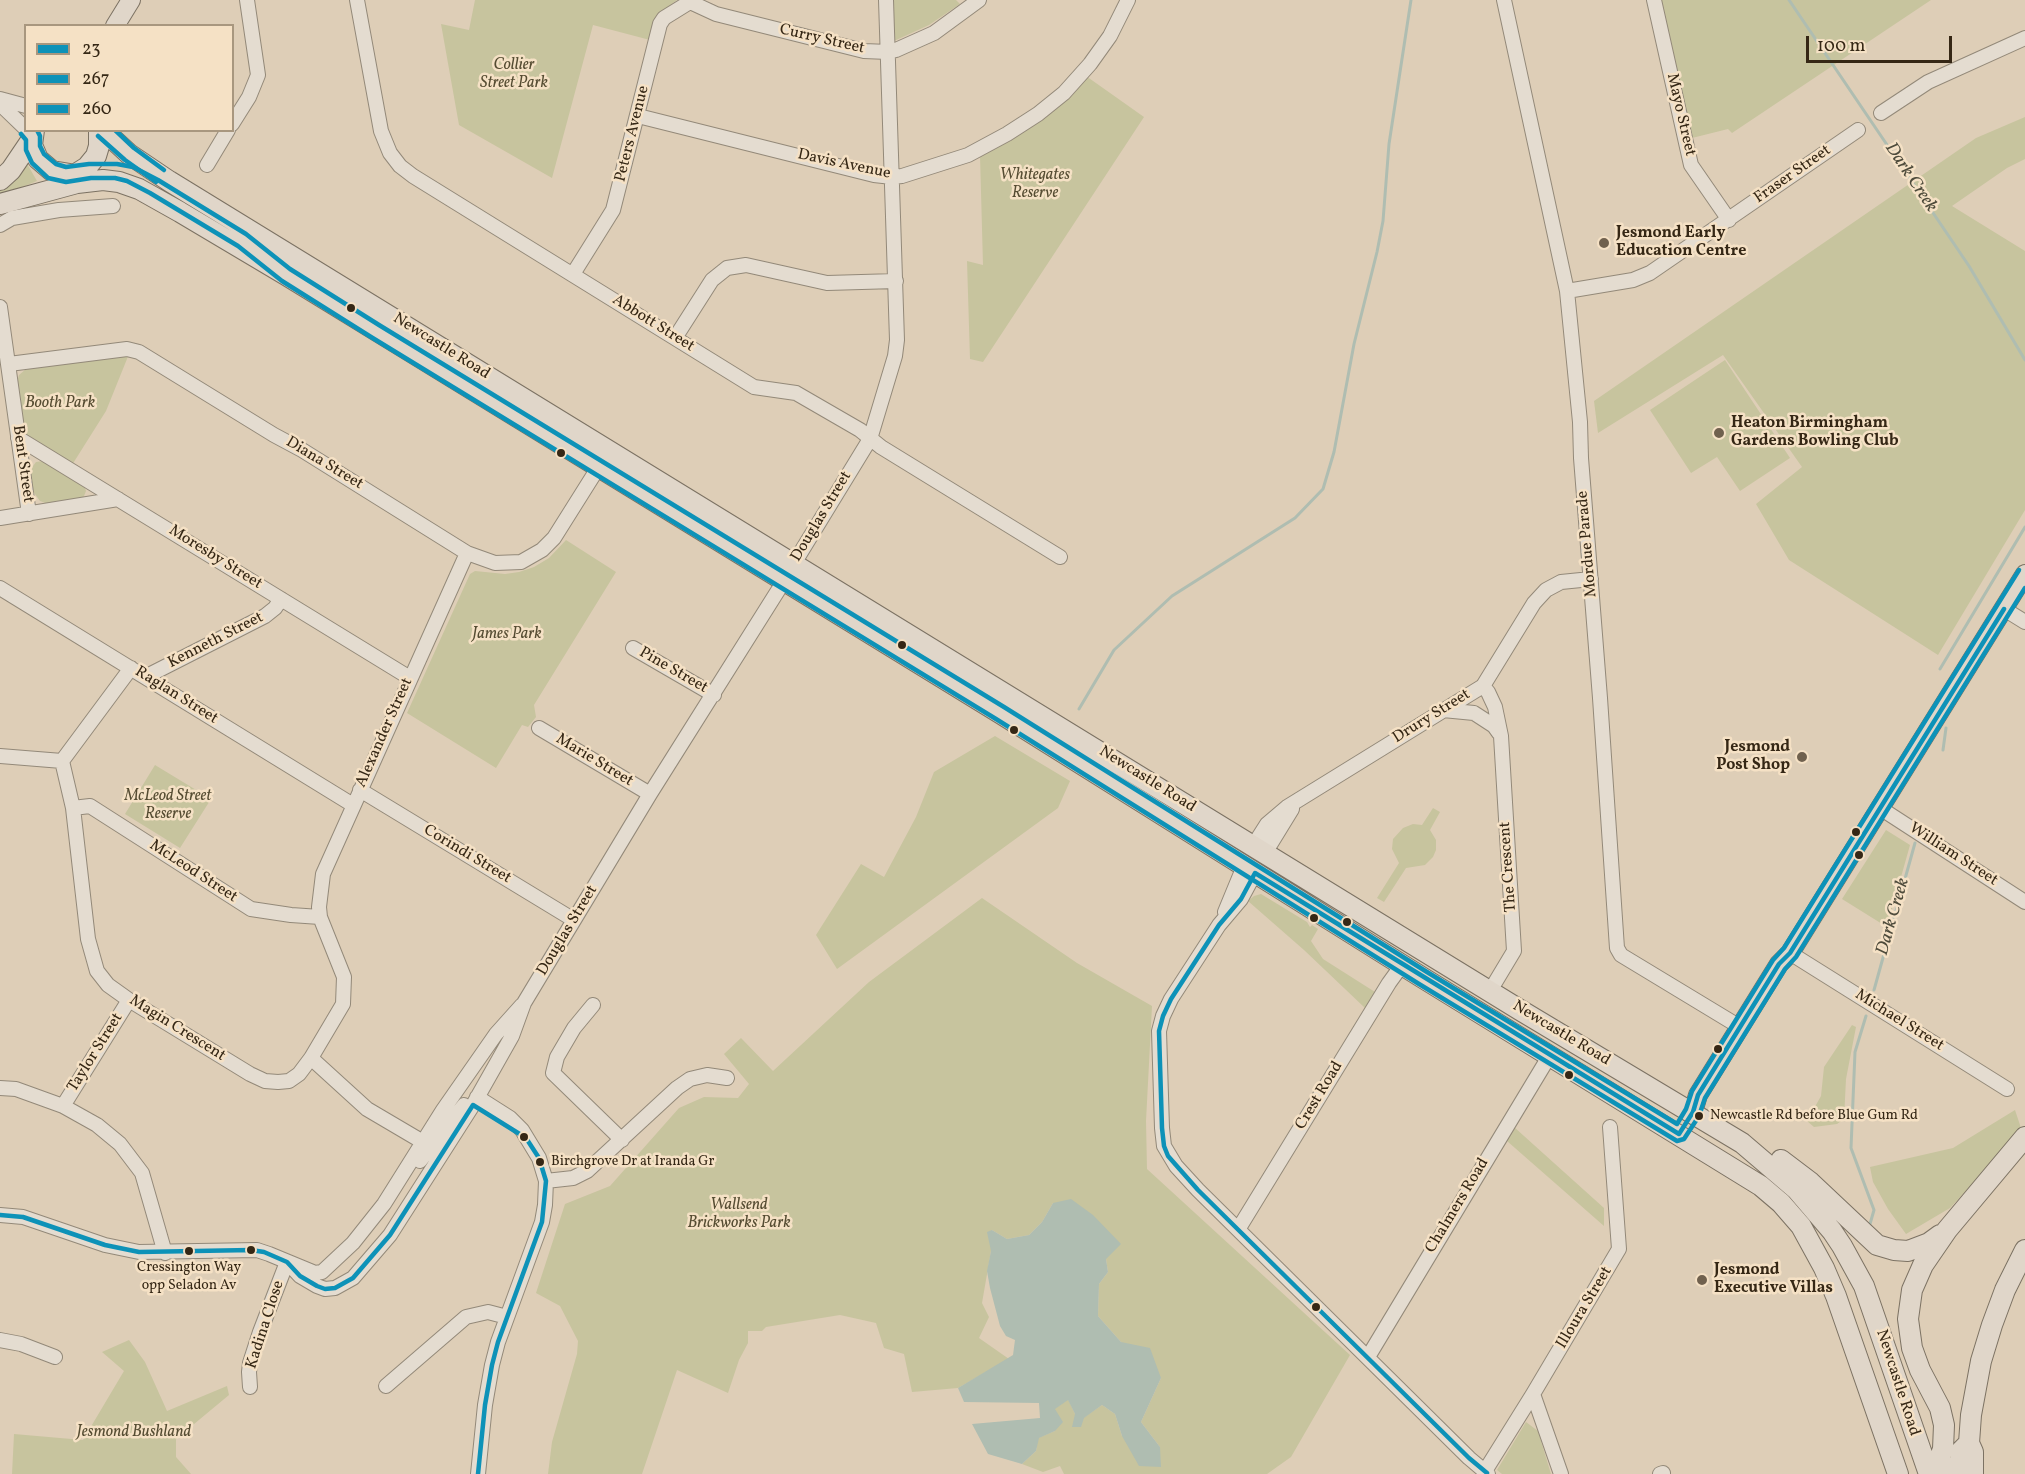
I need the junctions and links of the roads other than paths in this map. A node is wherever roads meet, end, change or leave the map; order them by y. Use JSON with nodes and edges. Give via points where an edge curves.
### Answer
{"nodes":[{"id":1,"x":122,"y":0,"type":"edge"},
{"id":2,"x":131,"y":0,"type":"edge"},
{"id":3,"x":247,"y":0,"type":"edge"},
{"id":4,"x":357,"y":0,"type":"edge"},
{"id":5,"x":886,"y":0,"type":"edge"},
{"id":6,"x":979,"y":0,"type":"edge"},
{"id":7,"x":1128,"y":0,"type":"edge"},
{"id":8,"x":1504,"y":0,"type":"edge"},
{"id":9,"x":1654,"y":0,"type":"edge"},
{"id":10,"x":692,"y":1,"type":"edge"},
{"id":11,"x":108,"y":24,"type":"edge"},
{"id":12,"x":116,"y":24,"type":"edge"},
{"id":13,"x":2025,"y":38,"type":"edge"},
{"id":14,"x":888,"y":52,"type":"junction"},
{"id":15,"x":0,"y":99,"type":"edge"},
{"id":16,"x":0,"y":104,"type":"edge"},
{"id":17,"x":24,"y":105,"type":"edge"},
{"id":18,"x":1881,"y":113,"type":"dead end"},
{"id":19,"x":638,"y":116,"type":"junction"},
{"id":20,"x":234,"y":121,"type":"edge"},
{"id":21,"x":24,"y":127,"type":"edge"},
{"id":22,"x":1858,"y":130,"type":"dead end"},
{"id":23,"x":101,"y":132,"type":"edge"},
{"id":24,"x":103,"y":132,"type":"edge"},
{"id":25,"x":227,"y":132,"type":"edge"},
{"id":26,"x":30,"y":133,"type":"edge"},
{"id":27,"x":207,"y":165,"type":"dead end"},
{"id":28,"x":75,"y":176,"type":"junction"},
{"id":29,"x":892,"y":177,"type":"junction"},
{"id":30,"x":0,"y":180,"type":"edge"},
{"id":31,"x":0,"y":203,"type":"edge"},
{"id":32,"x":113,"y":206,"type":"dead end"},
{"id":33,"x":1729,"y":220,"type":"junction"},
{"id":34,"x":0,"y":225,"type":"edge"},
{"id":35,"x":573,"y":274,"type":"junction"},
{"id":36,"x":896,"y":281,"type":"junction"},
{"id":37,"x":1567,"y":291,"type":"junction"},
{"id":38,"x":0,"y":307,"type":"edge"},
{"id":39,"x":675,"y":338,"type":"junction"},
{"id":40,"x":9,"y":364,"type":"junction"},
{"id":41,"x":18,"y":438,"type":"junction"},
{"id":42,"x":870,"y":439,"type":"junction"},
{"id":43,"x":598,"y":468,"type":"junction"},
{"id":44,"x":118,"y":499,"type":"junction"},
{"id":45,"x":29,"y":514,"type":"junction"},
{"id":46,"x":0,"y":518,"type":"edge"},
{"id":47,"x":466,"y":553,"type":"junction"},
{"id":48,"x":1060,"y":557,"type":"dead end"},
{"id":49,"x":788,"y":573,"type":"junction"},
{"id":50,"x":2025,"y":574,"type":"edge"},
{"id":51,"x":1591,"y":579,"type":"junction"},
{"id":52,"x":0,"y":588,"type":"edge"},
{"id":53,"x":281,"y":599,"type":"junction"},
{"id":54,"x":2004,"y":609,"type":"junction"},
{"id":55,"x":2025,"y":622,"type":"edge"},
{"id":56,"x":633,"y":648,"type":"dead end"},
{"id":57,"x":131,"y":668,"type":"junction"},
{"id":58,"x":145,"y":676,"type":"junction"},
{"id":59,"x":410,"y":678,"type":"junction"},
{"id":60,"x":1483,"y":686,"type":"junction"},
{"id":61,"x":714,"y":694,"type":"junction"},
{"id":62,"x":1443,"y":710,"type":"junction"},
{"id":63,"x":539,"y":728,"type":"dead end"},
{"id":64,"x":1501,"y":736,"type":"junction"},
{"id":65,"x":0,"y":756,"type":"edge"},
{"id":66,"x":62,"y":760,"type":"junction"},
{"id":67,"x":360,"y":790,"type":"junction"},
{"id":68,"x":650,"y":794,"type":"junction"},
{"id":69,"x":352,"y":805,"type":"junction"},
{"id":70,"x":73,"y":808,"type":"junction"},
{"id":71,"x":1880,"y":808,"type":"junction"},
{"id":72,"x":1259,"y":849,"type":"junction"},
{"id":73,"x":1250,"y":870,"type":"junction"},
{"id":74,"x":2025,"y":902,"type":"edge"},
{"id":75,"x":320,"y":917,"type":"junction"},
{"id":76,"x":574,"y":920,"type":"junction"},
{"id":77,"x":1790,"y":953,"type":"junction"},
{"id":78,"x":1402,"y":965,"type":"junction"},
{"id":79,"x":1490,"y":991,"type":"junction"},
{"id":80,"x":129,"y":1000,"type":"junction"},
{"id":81,"x":524,"y":1003,"type":"junction"},
{"id":82,"x":593,"y":1005,"type":"dead end"},
{"id":83,"x":1740,"y":1028,"type":"junction"},
{"id":84,"x":496,"y":1034,"type":"junction"},
{"id":85,"x":1550,"y":1055,"type":"junction"},
{"id":86,"x":311,"y":1058,"type":"junction"},
{"id":87,"x":727,"y":1078,"type":"dead end"},
{"id":88,"x":0,"y":1088,"type":"edge"},
{"id":89,"x":2007,"y":1089,"type":"dead end"},
{"id":90,"x":474,"y":1101,"type":"junction"},
{"id":91,"x":63,"y":1106,"type":"junction"},
{"id":92,"x":1693,"y":1112,"type":"junction"},
{"id":93,"x":1610,"y":1127,"type":"dead end"},
{"id":94,"x":1679,"y":1134,"type":"junction"},
{"id":95,"x":2025,"y":1137,"type":"edge"},
{"id":96,"x":622,"y":1140,"type":"junction"},
{"id":97,"x":423,"y":1142,"type":"junction"},
{"id":98,"x":1742,"y":1143,"type":"junction"},
{"id":99,"x":546,"y":1181,"type":"junction"},
{"id":100,"x":384,"y":1204,"type":"junction"},
{"id":101,"x":0,"y":1215,"type":"edge"},
{"id":102,"x":1239,"y":1228,"type":"junction"},
{"id":103,"x":1947,"y":1230,"type":"junction"},
{"id":104,"x":2025,"y":1250,"type":"edge"},
{"id":105,"x":165,"y":1253,"type":"junction"},
{"id":106,"x":287,"y":1262,"type":"junction"},
{"id":107,"x":507,"y":1317,"type":"junction"},
{"id":108,"x":0,"y":1340,"type":"edge"},
{"id":109,"x":1368,"y":1357,"type":"junction"},
{"id":110,"x":55,"y":1358,"type":"dead end"},
{"id":111,"x":386,"y":1386,"type":"dead end"},
{"id":112,"x":250,"y":1388,"type":"dead end"},
{"id":113,"x":1533,"y":1394,"type":"junction"},
{"id":114,"x":1970,"y":1443,"type":"junction"},
{"id":115,"x":1899,"y":1470,"type":"edge"},
{"id":116,"x":1487,"y":1473,"type":"edge"},
{"id":117,"x":478,"y":1474,"type":"edge"},
{"id":118,"x":1561,"y":1474,"type":"edge"},
{"id":119,"x":1929,"y":1474,"type":"edge"},
{"id":120,"x":1934,"y":1474,"type":"edge"},
{"id":121,"x":1947,"y":1474,"type":"edge"},
{"id":122,"x":1972,"y":1474,"type":"edge"}],
"edges":[{"from":1,"to":11,"type":"main road"},
{"from":2,"to":12,"type":"main road"},
{"from":3,"to":20,"type":"street","via":[[258,75]]},
{"from":4,"to":35,"type":"street","name":"Abbott Street","via":[[381,131],[395,159],[413,176]]},
{"from":5,"to":14,"type":"street","name":"Douglas Street"},
{"from":6,"to":14,"type":"street","name":"Curry Street","via":[[934,33]]},
{"from":7,"to":29,"type":"street","name":"Davis Avenue","via":[[1090,64],[1038,114],[968,155]]},
{"from":8,"to":37,"type":"street","name":"Mordue Parade"},
{"from":9,"to":33,"type":"street","name":"Mayo Street","via":[[1692,165]]},
{"from":10,"to":14,"type":"street","name":"Curry Street","via":[[728,16],[864,51]]},
{"from":10,"to":19,"type":"street","name":"Peters Avenue","via":[[660,24]]},
{"from":13,"to":18,"type":"street","via":[[1928,82]]},
{"from":14,"to":29,"type":"street","name":"Douglas Street"},
{"from":15,"to":17,"type":"street"},
{"from":16,"to":21,"type":"street"},
{"from":19,"to":29,"type":"street","name":"Davis Avenue"},
{"from":19,"to":35,"type":"street","name":"Peters Avenue","via":[[613,210]]},
{"from":22,"to":33,"type":"street","name":"Fraser Street"},
{"from":23,"to":28,"type":"highway","via":[[96,156]]},
{"from":24,"to":49,"type":"highway","name":"Newcastle Road","via":[[169,181]]},
{"from":25,"to":27,"type":"street"},
{"from":26,"to":28,"type":"highway","via":[[42,164],[52,171]]},
{"from":26,"to":30,"type":"highway","via":[[16,164]]},
{"from":28,"to":31,"type":"highway"},
{"from":28,"to":43,"type":"highway","name":"Newcastle Road","via":[[139,189],[204,225]]},
{"from":29,"to":36,"type":"street","name":"Douglas Street"},
{"from":32,"to":34,"type":"street","via":[[12,218]]},
{"from":33,"to":37,"type":"street","name":"Fraser Street","via":[[1650,273],[1633,280]]},
{"from":35,"to":39,"type":"street","name":"Abbott Street"},
{"from":36,"to":39,"type":"street","via":[[827,283],[746,265],[727,268],[712,280]]},
{"from":36,"to":42,"type":"street","name":"Douglas Street","via":[[897,340]]},
{"from":37,"to":51,"type":"street","name":"Mordue Parade","via":[[1580,410]]},
{"from":38,"to":40,"type":"street","name":"Bent Street"},
{"from":39,"to":42,"type":"street","name":"Abbott Street","via":[[754,387],[796,393]]},
{"from":40,"to":41,"type":"street","name":"Bent Street"},
{"from":40,"to":47,"type":"street","name":"Diana Street","via":[[127,349],[139,352]]},
{"from":41,"to":44,"type":"street","name":"Moresby Street"},
{"from":41,"to":45,"type":"street","name":"Bent Street"},
{"from":42,"to":48,"type":"street","name":"Abbott Street"},
{"from":42,"to":49,"type":"street","name":"Douglas Street"},
{"from":43,"to":47,"type":"street","name":"Diana Street","via":[[554,538],[542,550],[520,562],[495,563]]},
{"from":43,"to":49,"type":"highway","name":"Newcastle Road"},
{"from":44,"to":45,"type":"street"},
{"from":44,"to":53,"type":"street","name":"Moresby Street"},
{"from":45,"to":46,"type":"street"},
{"from":47,"to":59,"type":"street","name":"Alexander Street"},
{"from":49,"to":61,"type":"street","name":"Douglas Street"},
{"from":49,"to":72,"type":"highway","name":"Newcastle Road"},
{"from":49,"to":73,"type":"highway","name":"Newcastle Road"},
{"from":50,"to":54,"type":"main road"},
{"from":51,"to":60,"type":"street","name":"Drury Street","via":[[1561,582],[1546,590]]},
{"from":51,"to":83,"type":"street","name":"Mordue Parade","via":[[1617,948],[1621,955]]},
{"from":52,"to":57,"type":"street","name":"Raglan Street"},
{"from":53,"to":58,"type":"street","name":"Kenneth Street","via":[[265,616]]},
{"from":53,"to":59,"type":"street","name":"Moresby Street"},
{"from":54,"to":55,"type":"street"},
{"from":54,"to":71,"type":"main road"},
{"from":56,"to":61,"type":"street","name":"Pine Street"},
{"from":57,"to":58,"type":"street","name":"Raglan Street"},
{"from":57,"to":66,"type":"street"},
{"from":58,"to":69,"type":"street","name":"Raglan Street"},
{"from":59,"to":67,"type":"street","name":"Alexander Street"},
{"from":60,"to":62,"type":"street","name":"Drury Street"},
{"from":60,"to":64,"type":"street","name":"The Crescent","via":[[1495,707]]},
{"from":61,"to":68,"type":"street","name":"Douglas Street"},
{"from":62,"to":64,"type":"street","via":[[1474,713],[1494,726]]},
{"from":62,"to":72,"type":"street","name":"Drury Street","via":[[1304,797]]},
{"from":63,"to":68,"type":"street","name":"Marie Street"},
{"from":64,"to":79,"type":"street","name":"The Crescent","via":[[1514,951]]},
{"from":65,"to":66,"type":"street"},
{"from":66,"to":70,"type":"street","name":"Magin Crescent"},
{"from":67,"to":69,"type":"street","name":"Alexander Street"},
{"from":67,"to":76,"type":"street","name":"Corindi Street"},
{"from":68,"to":76,"type":"street","name":"Douglas Street"},
{"from":69,"to":75,"type":"street","name":"Alexander Street","via":[[323,874]]},
{"from":70,"to":75,"type":"street","name":"McLeod Street","via":[[90,806],[250,909]]},
{"from":70,"to":80,"type":"street","name":"Magin Crescent","via":[[92,957],[108,985]]},
{"from":71,"to":74,"type":"street","name":"William Street"},
{"from":71,"to":77,"type":"main road"},
{"from":72,"to":73,"type":"highway"},
{"from":72,"to":79,"type":"highway","name":"Newcastle Road"},
{"from":73,"to":78,"type":"highway","name":"Newcastle Road"},
{"from":73,"to":102,"type":"street","via":[[1160,1023],[1164,1146],[1176,1166]]},
{"from":75,"to":86,"type":"street","name":"Magin Crescent","via":[[344,977],[343,1004]]},
{"from":76,"to":81,"type":"street","name":"Douglas Street"},
{"from":77,"to":83,"type":"main road","via":[[1779,964]]},
{"from":77,"to":89,"type":"street","name":"Michael Street"},
{"from":77,"to":92,"type":"main road","via":[[1786,968],[1706,1101]]},
{"from":78,"to":85,"type":"highway","name":"Newcastle Road"},
{"from":78,"to":102,"type":"street","name":"Crest Road"},
{"from":79,"to":92,"type":"highway","name":"Newcastle Road"},
{"from":80,"to":86,"type":"street","name":"Magin Crescent","via":[[265,1081],[290,1081]]},
{"from":80,"to":91,"type":"street","name":"Taylor Street"},
{"from":81,"to":84,"type":"street","name":"Douglas Street"},
{"from":81,"to":90,"type":"street","name":"Douglas Street","via":[[512,1036]]},
{"from":82,"to":96,"type":"street","via":[[574,1028],[553,1073]]},
{"from":83,"to":92,"type":"main road","via":[[1698,1095]]},
{"from":84,"to":90,"type":"street","via":[[475,1086]]},
{"from":84,"to":97,"type":"street","name":"Douglas Street"},
{"from":85,"to":94,"type":"highway","name":"Newcastle Road"},
{"from":85,"to":109,"type":"street","name":"Chalmers Road"},
{"from":86,"to":97,"type":"street","via":[[367,1109]]},
{"from":87,"to":96,"type":"street","via":[[707,1075],[690,1079]]},
{"from":88,"to":91,"type":"street","via":[[16,1089]]},
{"from":90,"to":99,"type":"street","via":[[510,1118],[522,1130],[542,1165]]},
{"from":90,"to":100,"type":"street","via":[[462,1107]]},
{"from":90,"to":106,"type":"street","name":"Douglas Street","via":[[403,1218],[353,1278],[335,1288],[322,1288],[300,1276]]},
{"from":91,"to":105,"type":"street","via":[[98,1125],[120,1144],[142,1173]]},
{"from":92,"to":94,"type":"highway"},
{"from":92,"to":98,"type":"highway","name":"Newcastle Road"},
{"from":93,"to":113,"type":"street","name":"Illoura Street","via":[[1619,1250]]},
{"from":94,"to":115,"type":"highway","name":"Newcastle Road","via":[[1761,1186],[1801,1226],[1836,1296]]},
{"from":95,"to":103,"type":"highway"},
{"from":96,"to":99,"type":"street","via":[[580,1175]]},
{"from":97,"to":100,"type":"street","name":"Douglas Street"},
{"from":98,"to":103,"type":"highway","via":[[1753,1142],[1790,1166],[1882,1247],[1915,1249]]},
{"from":98,"to":119,"type":"highway","name":"Newcastle Road","via":[[1797,1190],[1842,1246],[1864,1286]]},
{"from":99,"to":107,"type":"street","via":[[542,1222]]},
{"from":100,"to":106,"type":"street","name":"Douglas Street","via":[[353,1243],[323,1271],[315,1273]]},
{"from":101,"to":105,"type":"street","via":[[23,1217],[116,1248]]},
{"from":102,"to":109,"type":"street"},
{"from":103,"to":120,"type":"highway","via":[[1918,1273],[1908,1319],[1914,1356],[1943,1417],[1944,1441]]},
{"from":104,"to":114,"type":"highway","via":[[2005,1290],[1981,1361]]},
{"from":105,"to":106,"type":"street","via":[[257,1250]]},
{"from":106,"to":112,"type":"street","name":"Kadina Close","via":[[254,1353]]},
{"from":107,"to":111,"type":"street","via":[[488,1312],[466,1317]]},
{"from":107,"to":117,"type":"street","via":[[490,1375]]},
{"from":108,"to":110,"type":"street"},
{"from":109,"to":116,"type":"street"},
{"from":113,"to":116,"type":"street","name":"Illoura Street"},
{"from":113,"to":118,"type":"street"},
{"from":114,"to":121,"type":"highway","via":[[1961,1451],[1957,1466]]},
{"from":114,"to":122,"type":"highway"}]}
